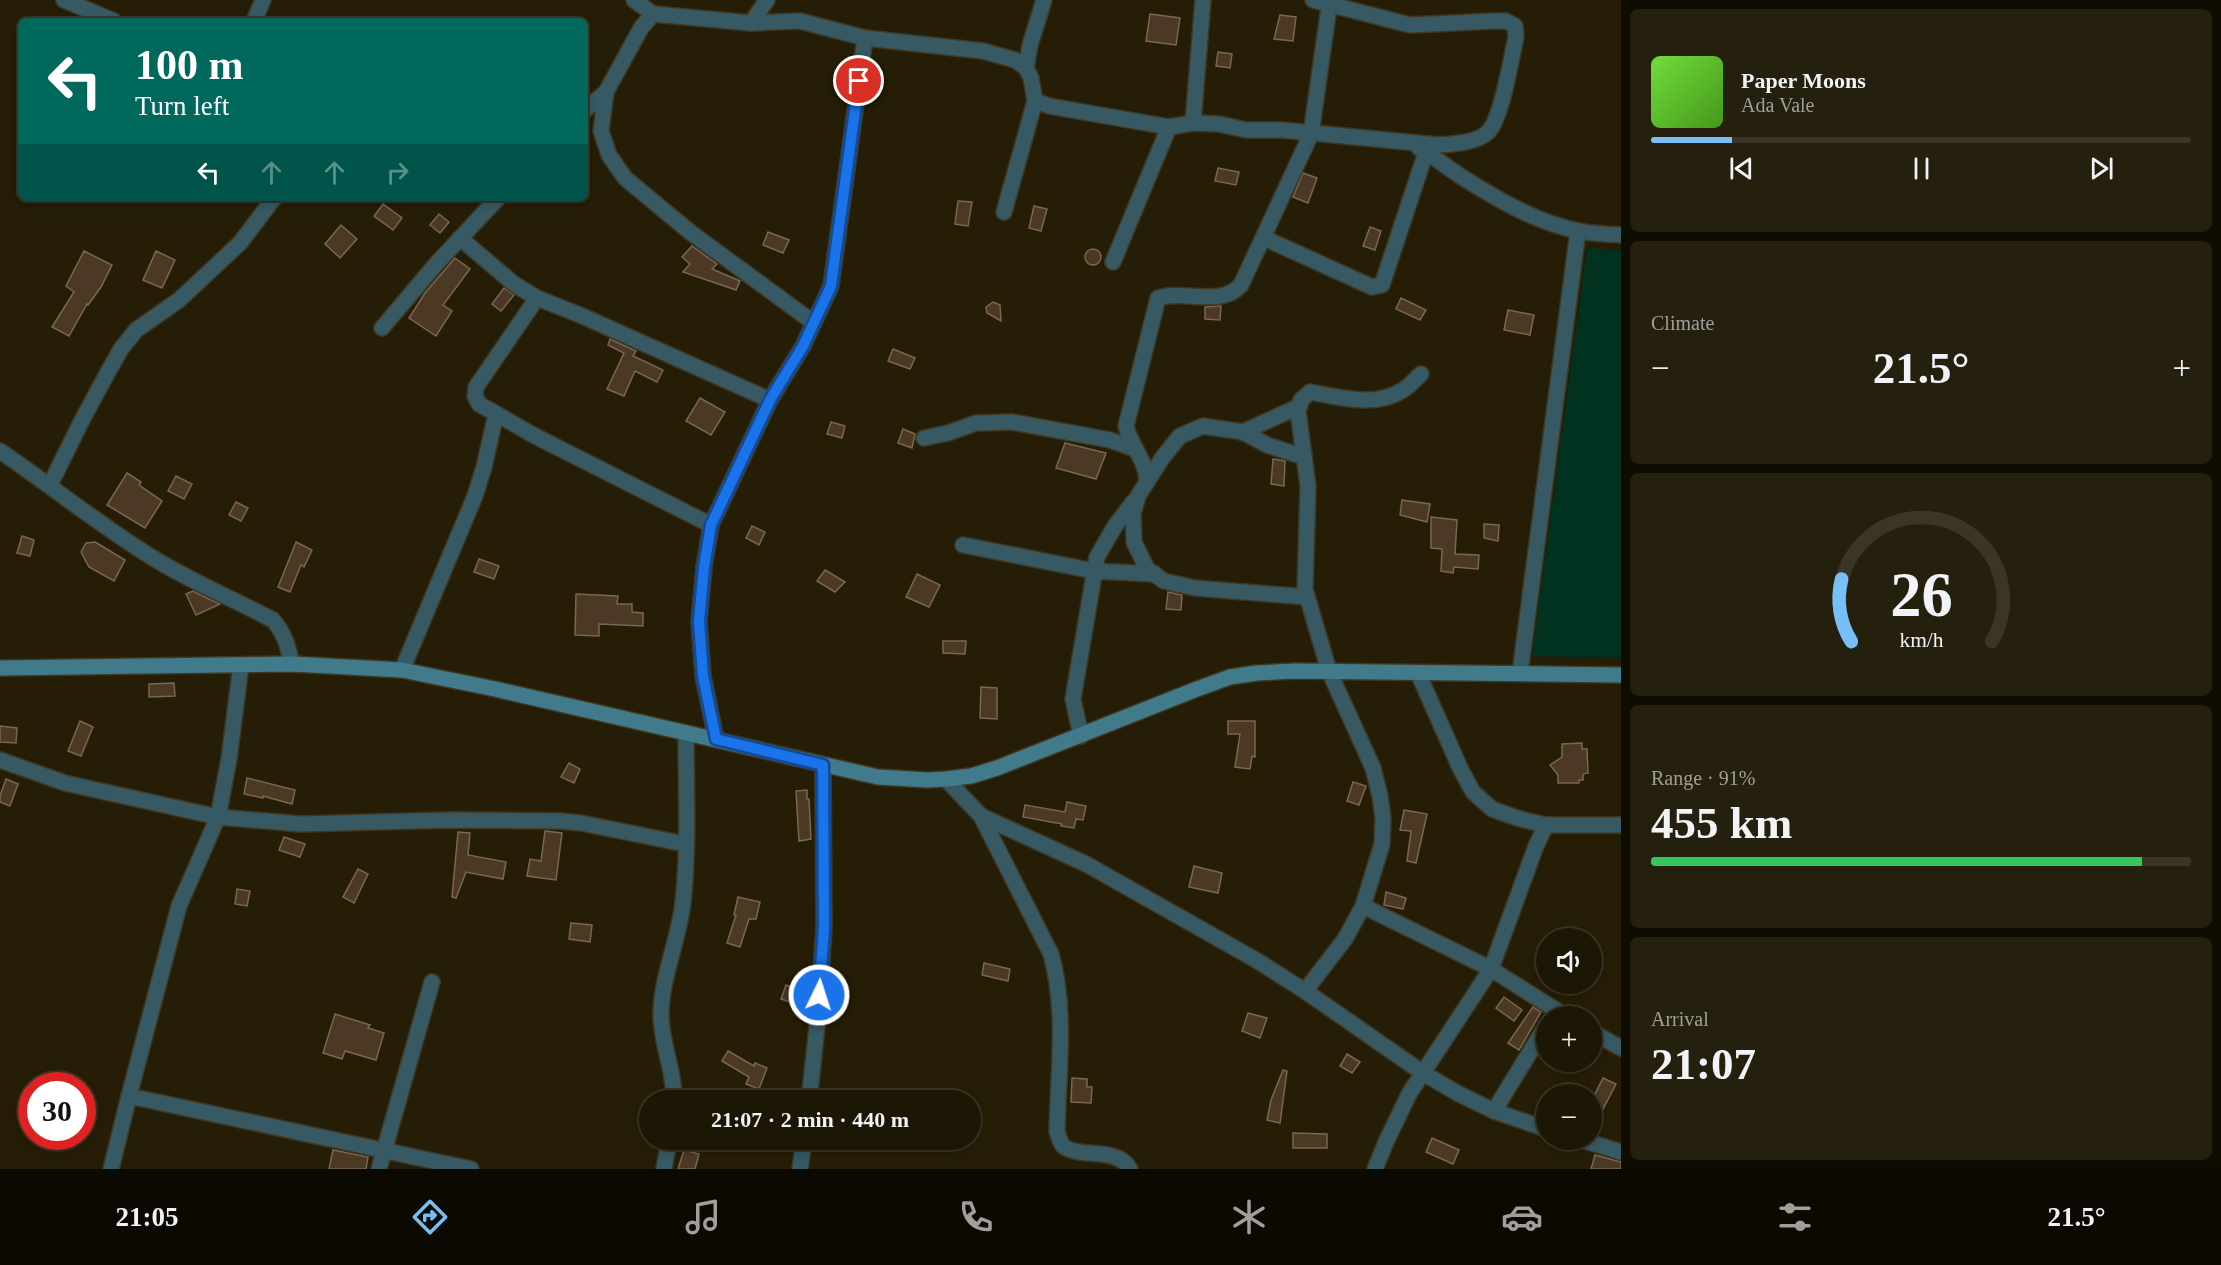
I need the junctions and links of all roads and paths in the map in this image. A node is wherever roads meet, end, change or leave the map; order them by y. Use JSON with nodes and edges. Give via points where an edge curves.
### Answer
{"nodes":[{"id":1,"x":64,"y":0,"type":"edge"},
{"id":2,"x":263,"y":0,"type":"edge"},
{"id":3,"x":634,"y":0,"type":"edge"},
{"id":4,"x":767,"y":0,"type":"edge"},
{"id":5,"x":1044,"y":0,"type":"edge"},
{"id":6,"x":1203,"y":0,"type":"edge"},
{"id":7,"x":1313,"y":0,"type":"edge"},
{"id":8,"x":1329,"y":2,"type":"edge"},
{"id":9,"x":653,"y":14,"type":"junction"},
{"id":10,"x":107,"y":18,"type":"edge"},
{"id":11,"x":255,"y":18,"type":"edge"},
{"id":12,"x":751,"y":23,"type":"junction"},
{"id":13,"x":865,"y":38,"type":"junction"},
{"id":14,"x":1026,"y":68,"type":"junction"},
{"id":15,"x":606,"y":92,"type":"junction"},
{"id":16,"x":1035,"y":101,"type":"junction"},
{"id":17,"x":588,"y":107,"type":"edge"},
{"id":18,"x":1193,"y":123,"type":"junction"},
{"id":19,"x":1169,"y":127,"type":"junction"},
{"id":20,"x":1311,"y":134,"type":"junction"},
{"id":21,"x":1411,"y":144,"type":"junction"},
{"id":22,"x":1426,"y":152,"type":"junction"},
{"id":23,"x":272,"y":201,"type":"edge"},
{"id":24,"x":495,"y":201,"type":"edge"},
{"id":25,"x":1004,"y":212,"type":"dead end"},
{"id":26,"x":1578,"y":231,"type":"junction"},
{"id":27,"x":1621,"y":235,"type":"edge"},
{"id":28,"x":460,"y":238,"type":"junction"},
{"id":29,"x":1264,"y":238,"type":"junction"},
{"id":30,"x":1113,"y":262,"type":"dead end"},
{"id":31,"x":537,"y":298,"type":"junction"},
{"id":32,"x":814,"y":323,"type":"junction"},
{"id":33,"x":382,"y":328,"type":"dead end"},
{"id":34,"x":1421,"y":374,"type":"dead end"},
{"id":35,"x":770,"y":400,"type":"junction"},
{"id":36,"x":1300,"y":406,"type":"junction"},
{"id":37,"x":496,"y":414,"type":"junction"},
{"id":38,"x":1243,"y":432,"type":"junction"},
{"id":39,"x":924,"y":438,"type":"dead end"},
{"id":40,"x":1135,"y":449,"type":"junction"},
{"id":41,"x":0,"y":451,"type":"edge"},
{"id":42,"x":1304,"y":457,"type":"junction"},
{"id":43,"x":1147,"y":480,"type":"junction"},
{"id":44,"x":50,"y":486,"type":"junction"},
{"id":45,"x":1138,"y":496,"type":"junction"},
{"id":46,"x":711,"y":525,"type":"junction"},
{"id":47,"x":963,"y":545,"type":"dead end"},
{"id":48,"x":1094,"y":571,"type":"junction"},
{"id":49,"x":1155,"y":574,"type":"junction"},
{"id":50,"x":1307,"y":597,"type":"junction"},
{"id":51,"x":292,"y":664,"type":"junction"},
{"id":52,"x":241,"y":665,"type":"junction"},
{"id":53,"x":0,"y":668,"type":"edge"},
{"id":54,"x":402,"y":670,"type":"junction"},
{"id":55,"x":1329,"y":671,"type":"junction"},
{"id":56,"x":1418,"y":673,"type":"junction"},
{"id":57,"x":1520,"y":673,"type":"junction"},
{"id":58,"x":1621,"y":675,"type":"edge"},
{"id":59,"x":686,"y":733,"type":"junction"},
{"id":60,"x":1081,"y":736,"type":"junction"},
{"id":61,"x":716,"y":739,"type":"junction"},
{"id":62,"x":0,"y":760,"type":"edge"},
{"id":63,"x":823,"y":765,"type":"junction"},
{"id":64,"x":946,"y":779,"type":"junction"},
{"id":65,"x":981,"y":816,"type":"junction"},
{"id":66,"x":218,"y":817,"type":"junction"},
{"id":67,"x":1546,"y":825,"type":"junction"},
{"id":68,"x":1621,"y":825,"type":"edge"},
{"id":69,"x":686,"y":844,"type":"junction"},
{"id":70,"x":1363,"y":906,"type":"junction"},
{"id":71,"x":1491,"y":969,"type":"junction"},
{"id":72,"x":432,"y":982,"type":"dead end"},
{"id":73,"x":1305,"y":991,"type":"junction"},
{"id":74,"x":1545,"y":1006,"type":"edge"},
{"id":75,"x":1602,"y":1038,"type":"edge"},
{"id":76,"x":1536,"y":1043,"type":"edge"},
{"id":77,"x":1621,"y":1048,"type":"edge"},
{"id":78,"x":1423,"y":1074,"type":"junction"},
{"id":79,"x":674,"y":1090,"type":"edge"},
{"id":80,"x":810,"y":1090,"type":"edge"},
{"id":81,"x":129,"y":1096,"type":"junction"},
{"id":82,"x":1494,"y":1112,"type":"junction"},
{"id":83,"x":1536,"y":1126,"type":"edge"},
{"id":84,"x":1602,"y":1146,"type":"edge"},
{"id":85,"x":667,"y":1150,"type":"edge"},
{"id":86,"x":803,"y":1150,"type":"edge"},
{"id":87,"x":384,"y":1151,"type":"junction"},
{"id":88,"x":1621,"y":1152,"type":"edge"},
{"id":89,"x":111,"y":1169,"type":"edge"},
{"id":90,"x":379,"y":1169,"type":"edge"},
{"id":91,"x":471,"y":1169,"type":"edge"},
{"id":92,"x":664,"y":1169,"type":"edge"},
{"id":93,"x":800,"y":1169,"type":"edge"},
{"id":94,"x":1130,"y":1169,"type":"edge"},
{"id":95,"x":1375,"y":1169,"type":"edge"}],
"edges":[{"from":1,"to":10,"type":"street"},
{"from":2,"to":11,"type":"street"},
{"from":3,"to":9,"type":"street"},
{"from":4,"to":12,"type":"street"},
{"from":5,"to":14,"type":"street"},
{"from":6,"to":18,"type":"street"},
{"from":7,"to":8,"type":"street"},
{"from":8,"to":20,"type":"street"},
{"from":8,"to":21,"type":"street","via":[[1410,25],[1506,21],[1515,26],[1516,37],[1496,120],[1487,134],[1463,142]]},
{"from":9,"to":12,"type":"street"},
{"from":9,"to":15,"type":"street","via":[[641,28]]},
{"from":12,"to":13,"type":"street","via":[[800,21]]},
{"from":13,"to":14,"type":"street","via":[[983,51],[1015,60]]},
{"from":13,"to":32,"type":"street","via":[[835,264],[831,286]]},
{"from":14,"to":16,"type":"street"},
{"from":15,"to":17,"type":"street"},
{"from":15,"to":32,"type":"street","via":[[601,131],[609,154],[625,178],[690,232]]},
{"from":16,"to":19,"type":"street"},
{"from":16,"to":25,"type":"street"},
{"from":18,"to":19,"type":"street"},
{"from":18,"to":20,"type":"street"},
{"from":19,"to":30,"type":"street"},
{"from":20,"to":21,"type":"street"},
{"from":20,"to":29,"type":"street"},
{"from":21,"to":22,"type":"street"},
{"from":22,"to":26,"type":"street","via":[[1504,202]]},
{"from":22,"to":29,"type":"street","via":[[1382,285],[1372,287]]},
{"from":23,"to":44,"type":"street","via":[[240,243],[179,300],[131,336],[81,422]]},
{"from":24,"to":28,"type":"street"},
{"from":26,"to":27,"type":"street"},
{"from":26,"to":57,"type":"street"},
{"from":28,"to":31,"type":"street","via":[[514,284]]},
{"from":28,"to":33,"type":"street"},
{"from":29,"to":40,"type":"street","via":[[1242,285],[1230,295],[1158,298],[1126,426]]},
{"from":31,"to":35,"type":"street"},
{"from":31,"to":37,"type":"street","via":[[476,387],[479,404]]},
{"from":32,"to":35,"type":"street"},
{"from":34,"to":36,"type":"street","via":[[1402,391],[1383,399],[1353,400],[1310,392]]},
{"from":35,"to":46,"type":"street"},
{"from":36,"to":38,"type":"street"},
{"from":36,"to":42,"type":"street"},
{"from":37,"to":46,"type":"street"},
{"from":37,"to":54,"type":"street","via":[[471,507]]},
{"from":38,"to":42,"type":"street"},
{"from":38,"to":43,"type":"street","via":[[1203,426],[1180,436]]},
{"from":39,"to":40,"type":"street","via":[[976,423],[1012,422],[1110,440]]},
{"from":40,"to":43,"type":"street","via":[[1147,469]]},
{"from":41,"to":44,"type":"street"},
{"from":42,"to":50,"type":"street","via":[[1308,486]]},
{"from":43,"to":45,"type":"street"},
{"from":44,"to":51,"type":"street","via":[[159,561],[273,620],[288,643]]},
{"from":45,"to":48,"type":"street","via":[[1115,526],[1097,557]]},
{"from":45,"to":49,"type":"street","via":[[1133,513],[1134,542],[1147,569]]},
{"from":46,"to":61,"type":"street","via":[[699,621],[703,676]]},
{"from":47,"to":48,"type":"street"},
{"from":48,"to":49,"type":"street"},
{"from":48,"to":60,"type":"street","via":[[1072,699]]},
{"from":49,"to":50,"type":"street","via":[[1164,581],[1195,588]]},
{"from":50,"to":55,"type":"street"},
{"from":51,"to":52,"type":"street"},
{"from":51,"to":54,"type":"street"},
{"from":52,"to":53,"type":"street"},
{"from":52,"to":66,"type":"street"},
{"from":54,"to":59,"type":"street"},
{"from":55,"to":56,"type":"street"},
{"from":55,"to":60,"type":"street","via":[[1230,677]]},
{"from":55,"to":70,"type":"street","via":[[1373,768],[1380,796],[1382,844]]},
{"from":56,"to":57,"type":"street"},
{"from":56,"to":67,"type":"street","via":[[1473,792],[1492,809]]},
{"from":57,"to":58,"type":"street"},
{"from":59,"to":61,"type":"street"},
{"from":59,"to":69,"type":"street"},
{"from":60,"to":64,"type":"street","via":[[997,768]]},
{"from":61,"to":63,"type":"street"},
{"from":62,"to":66,"type":"street","via":[[65,783]]},
{"from":63,"to":64,"type":"street","via":[[878,777]]},
{"from":63,"to":80,"type":"street","via":[[824,928]]},
{"from":64,"to":65,"type":"street"},
{"from":65,"to":73,"type":"street","via":[[1086,864]]},
{"from":65,"to":94,"type":"street","via":[[1051,954],[1058,978],[1060,1141],[1066,1148],[1119,1159]]},
{"from":66,"to":69,"type":"street","via":[[300,824],[560,821]]},
{"from":66,"to":81,"type":"street","via":[[179,906]]},
{"from":67,"to":68,"type":"street"},
{"from":67,"to":71,"type":"street"},
{"from":69,"to":79,"type":"street","via":[[683,904],[661,1017]]},
{"from":70,"to":71,"type":"street"},
{"from":70,"to":73,"type":"street","via":[[1345,939]]},
{"from":71,"to":74,"type":"street"},
{"from":71,"to":78,"type":"street"},
{"from":72,"to":87,"type":"street"},
{"from":73,"to":78,"type":"street"},
{"from":75,"to":77,"type":"street"},
{"from":76,"to":82,"type":"street"},
{"from":78,"to":82,"type":"street"},
{"from":78,"to":95,"type":"street","via":[[1409,1094]]},
{"from":81,"to":87,"type":"street"},
{"from":81,"to":89,"type":"street"},
{"from":82,"to":83,"type":"street"},
{"from":84,"to":88,"type":"street"},
{"from":85,"to":92,"type":"street"},
{"from":86,"to":93,"type":"street"},
{"from":87,"to":90,"type":"street"},
{"from":87,"to":91,"type":"street"}]}
